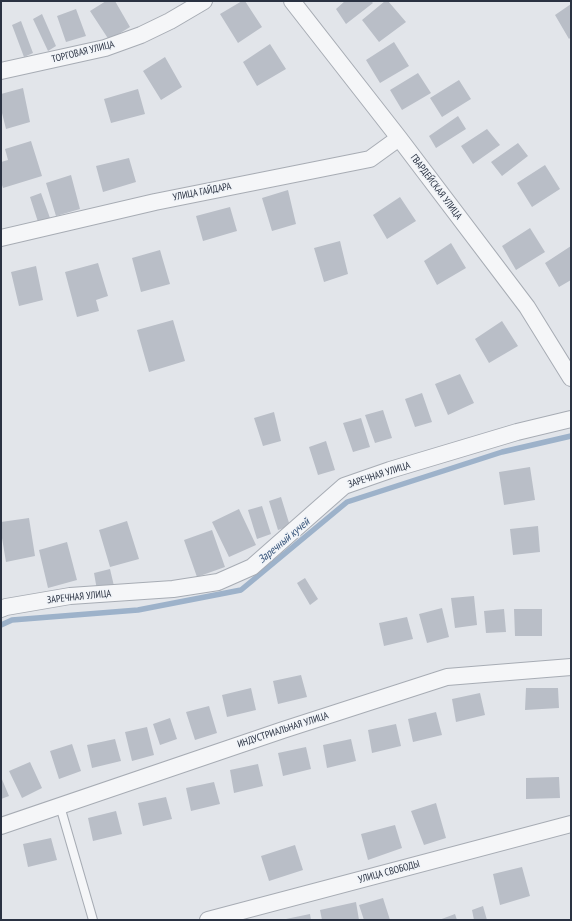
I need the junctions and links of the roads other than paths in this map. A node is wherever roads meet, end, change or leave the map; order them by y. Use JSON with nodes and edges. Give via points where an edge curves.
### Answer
{"nodes":[{"id":1,"x":204,"y":1,"type":"edge"},
{"id":2,"x":292,"y":1,"type":"edge"},
{"id":3,"x":1,"y":71,"type":"edge"},
{"id":4,"x":398,"y":138,"type":"junction"},
{"id":5,"x":1,"y":238,"type":"edge"},
{"id":6,"x":571,"y":378,"type":"edge"},
{"id":7,"x":571,"y":419,"type":"edge"},
{"id":8,"x":1,"y":609,"type":"edge"},
{"id":9,"x":571,"y":667,"type":"edge"},
{"id":10,"x":60,"y":806,"type":"junction"},
{"id":11,"x":571,"y":824,"type":"edge"},
{"id":12,"x":1,"y":826,"type":"edge"},
{"id":13,"x":93,"y":920,"type":"edge"},
{"id":14,"x":208,"y":920,"type":"edge"}],
"edges":[{"from":1,"to":3,"type":"street","name":"ТОРГОВАЯ УЛИЦА","via":[[165,24],[105,48]]},
{"from":2,"to":4,"type":"street","name":"ГВАРДЕЙСКАЯ УЛИЦА"},
{"from":4,"to":5,"type":"street","name":"УЛИЦА ГАЙДАРА","via":[[370,159],[155,202]]},
{"from":4,"to":6,"type":"street","name":"ГВАРДЕЙСКАЯ УЛИЦА","via":[[527,307]]},
{"from":7,"to":8,"type":"street","name":"ЗАРЕЧНАЯ УЛИЦА","via":[[517,432],[344,486],[252,567],[218,582],[173,589],[70,596]]},
{"from":9,"to":10,"type":"street","name":"ИНДУСТРИАЛЬНАЯ УЛИЦА","via":[[447,677]]},
{"from":10,"to":12,"type":"street","name":"ИНДУСТРИАЛЬНАЯ УЛИЦА"},
{"from":10,"to":13,"type":"lane"},
{"from":11,"to":14,"type":"street","name":"УЛИЦА СВОБОДЫ"}]}
